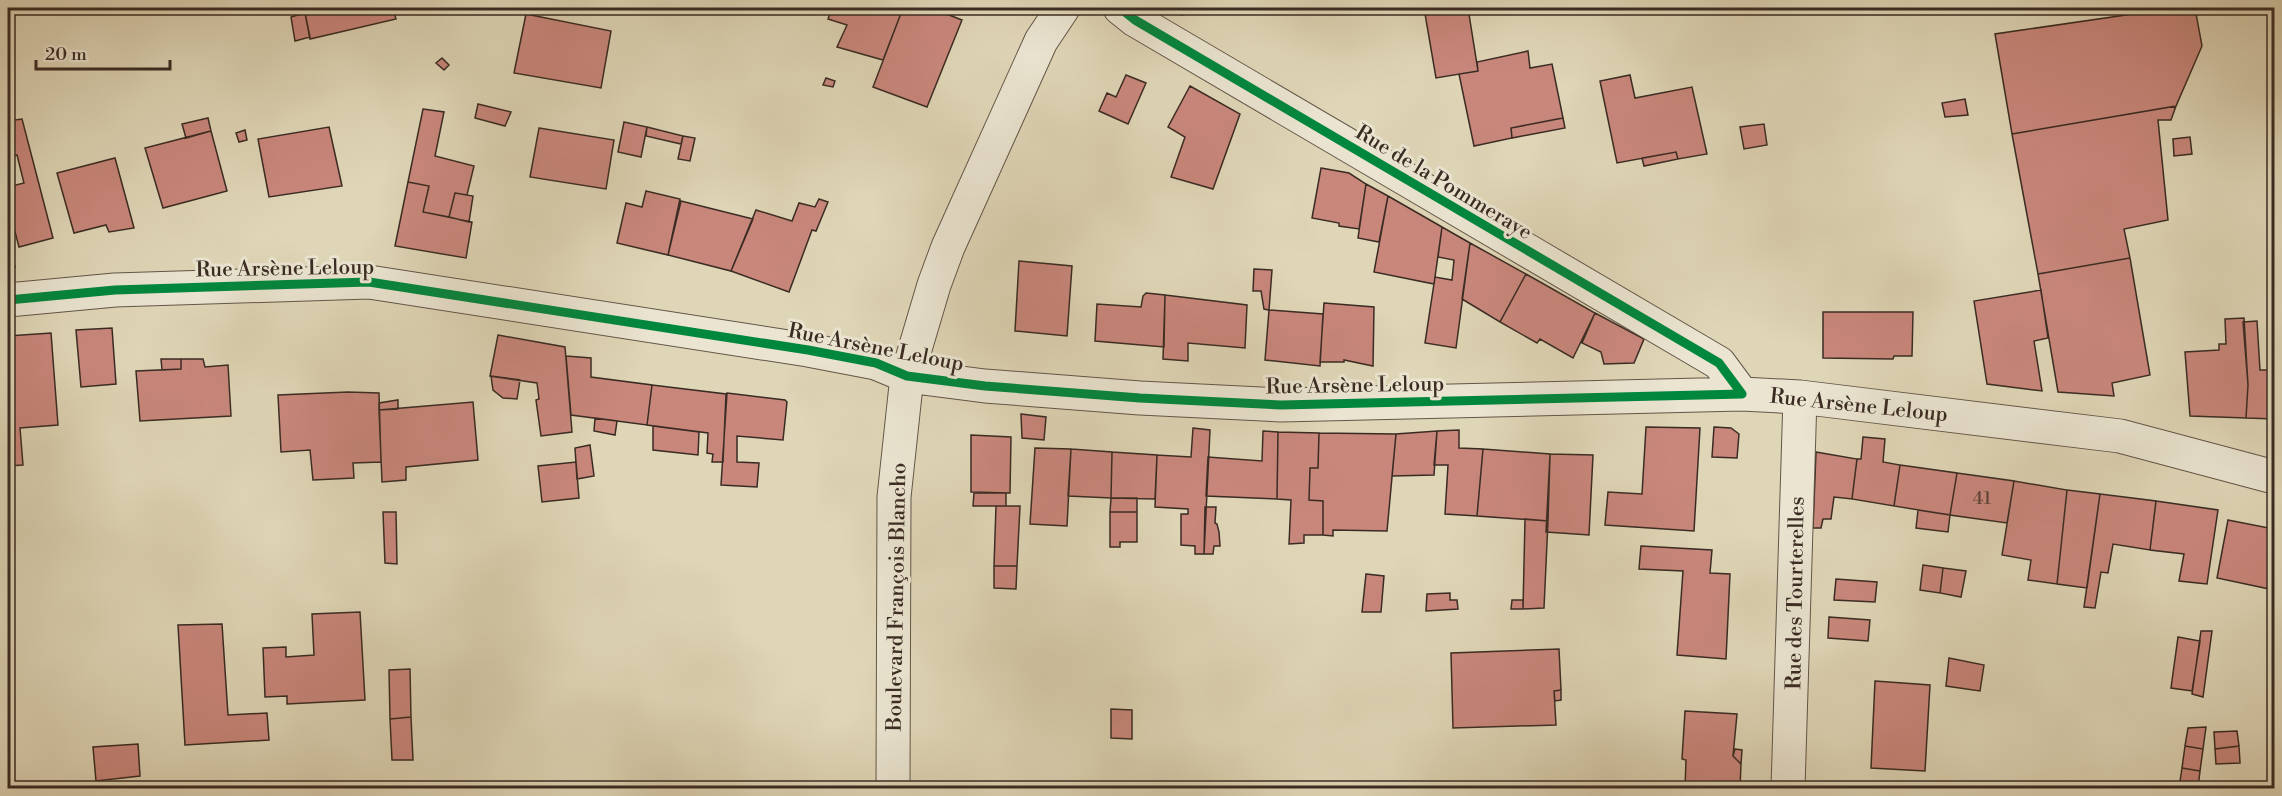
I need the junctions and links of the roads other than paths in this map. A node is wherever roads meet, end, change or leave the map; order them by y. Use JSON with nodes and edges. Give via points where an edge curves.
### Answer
{"nodes":[{"id":1,"x":1063,"y":8,"type":"edge"},
{"id":2,"x":1120,"y":8,"type":"edge"},
{"id":3,"x":8,"y":300,"type":"edge"},
{"id":4,"x":907,"y":376,"type":"junction"},
{"id":5,"x":1742,"y":394,"type":"junction"},
{"id":6,"x":1800,"y":397,"type":"junction"},
{"id":7,"x":2274,"y":477,"type":"edge"},
{"id":8,"x":893,"y":789,"type":"edge"},
{"id":9,"x":1788,"y":789,"type":"edge"}],
"edges":[{"from":1,"to":4,"type":"street","name":"Boulevard François Blancho","via":[[1041,42],[948,248]]},
{"from":2,"to":5,"type":"street","name":"Rue de la Pommeraye","via":[[1135,21],[1719,363]]},
{"from":3,"to":4,"type":"street","name":"Rue Arsène Leloup","via":[[115,290],[369,282],[808,350],[876,363]]},
{"from":4,"to":5,"type":"street","name":"Rue Arsène Leloup","via":[[1033,390],[1281,405]]},
{"from":4,"to":8,"type":"street","name":"Boulevard François Blancho","via":[[894,497]]},
{"from":5,"to":6,"type":"street","name":"Rue Arsène Leloup"},
{"from":6,"to":7,"type":"street","name":"Rue Arsène Leloup","via":[[2120,436]]},
{"from":6,"to":9,"type":"street","name":"Rue des Tourterelles"}]}
